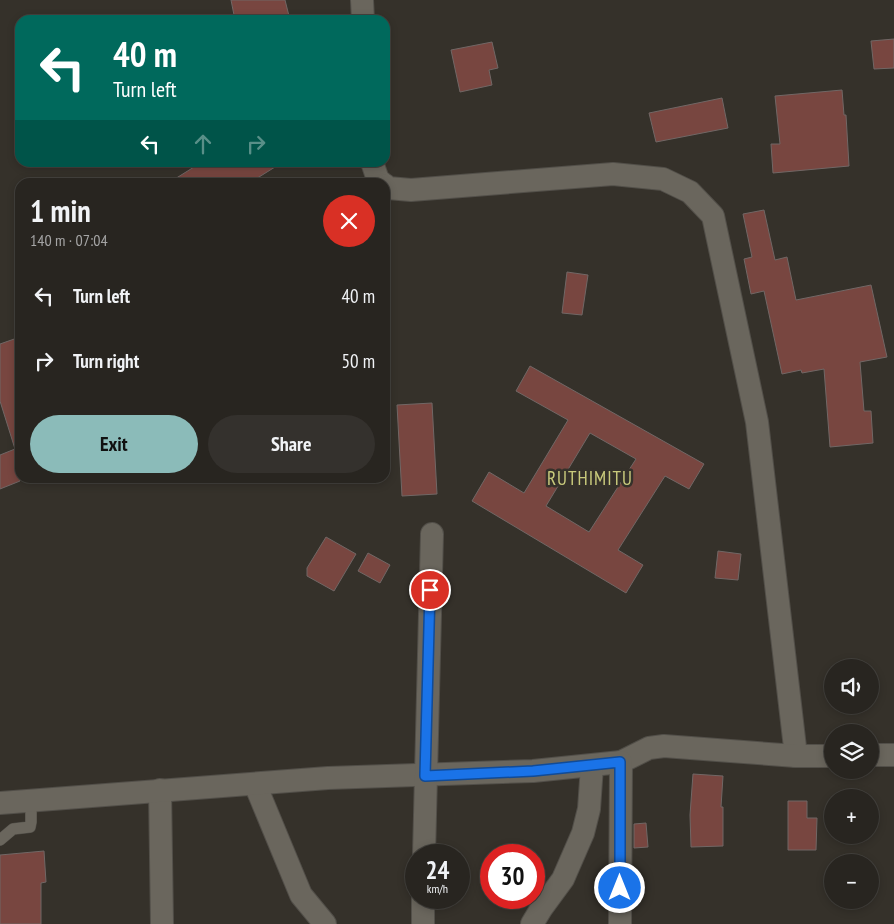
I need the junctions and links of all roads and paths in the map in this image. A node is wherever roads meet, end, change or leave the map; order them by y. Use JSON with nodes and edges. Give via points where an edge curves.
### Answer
{"nodes":[{"id":1,"x":362,"y":0,"type":"edge"},
{"id":2,"x":363,"y":15,"type":"edge"},
{"id":3,"x":390,"y":188,"type":"edge"},
{"id":4,"x":432,"y":534,"type":"dead end"},
{"id":5,"x":879,"y":755,"type":"edge"},
{"id":6,"x":894,"y":755,"type":"edge"},
{"id":7,"x":796,"y":756,"type":"junction"},
{"id":8,"x":824,"y":756,"type":"edge"},
{"id":9,"x":620,"y":762,"type":"junction"},
{"id":10,"x":592,"y":766,"type":"junction"},
{"id":11,"x":425,"y":776,"type":"junction"},
{"id":12,"x":255,"y":784,"type":"junction"},
{"id":13,"x":160,"y":790,"type":"junction"},
{"id":14,"x":31,"y":800,"type":"junction"},
{"id":15,"x":0,"y":803,"type":"edge"},
{"id":16,"x":0,"y":840,"type":"edge"},
{"id":17,"x":424,"y":844,"type":"edge"},
{"id":18,"x":423,"y":909,"type":"edge"},
{"id":19,"x":162,"y":924,"type":"edge"},
{"id":20,"x":325,"y":924,"type":"edge"},
{"id":21,"x":422,"y":924,"type":"edge"},
{"id":22,"x":532,"y":924,"type":"edge"},
{"id":23,"x":620,"y":924,"type":"edge"}],
"edges":[{"from":1,"to":2,"type":"street"},
{"from":3,"to":7,"type":"street","via":[[411,190],[613,174],[663,179],[690,192],[713,216],[757,422]]},
{"from":4,"to":11,"type":"street"},
{"from":5,"to":6,"type":"street"},
{"from":7,"to":8,"type":"street"},
{"from":7,"to":9,"type":"street","via":[[664,746],[649,748]]},
{"from":9,"to":10,"type":"street"},
{"from":9,"to":23,"type":"street"},
{"from":10,"to":11,"type":"street"},
{"from":10,"to":22,"type":"street","via":[[590,809],[583,833],[563,879]]},
{"from":11,"to":12,"type":"street","via":[[328,778]]},
{"from":11,"to":17,"type":"street"},
{"from":12,"to":13,"type":"street"},
{"from":12,"to":20,"type":"street","via":[[301,895]]},
{"from":13,"to":14,"type":"street"},
{"from":13,"to":19,"type":"street"},
{"from":14,"to":15,"type":"street"},
{"from":14,"to":16,"type":"lane","via":[[30,827],[13,829]]},
{"from":18,"to":21,"type":"street"}]}
